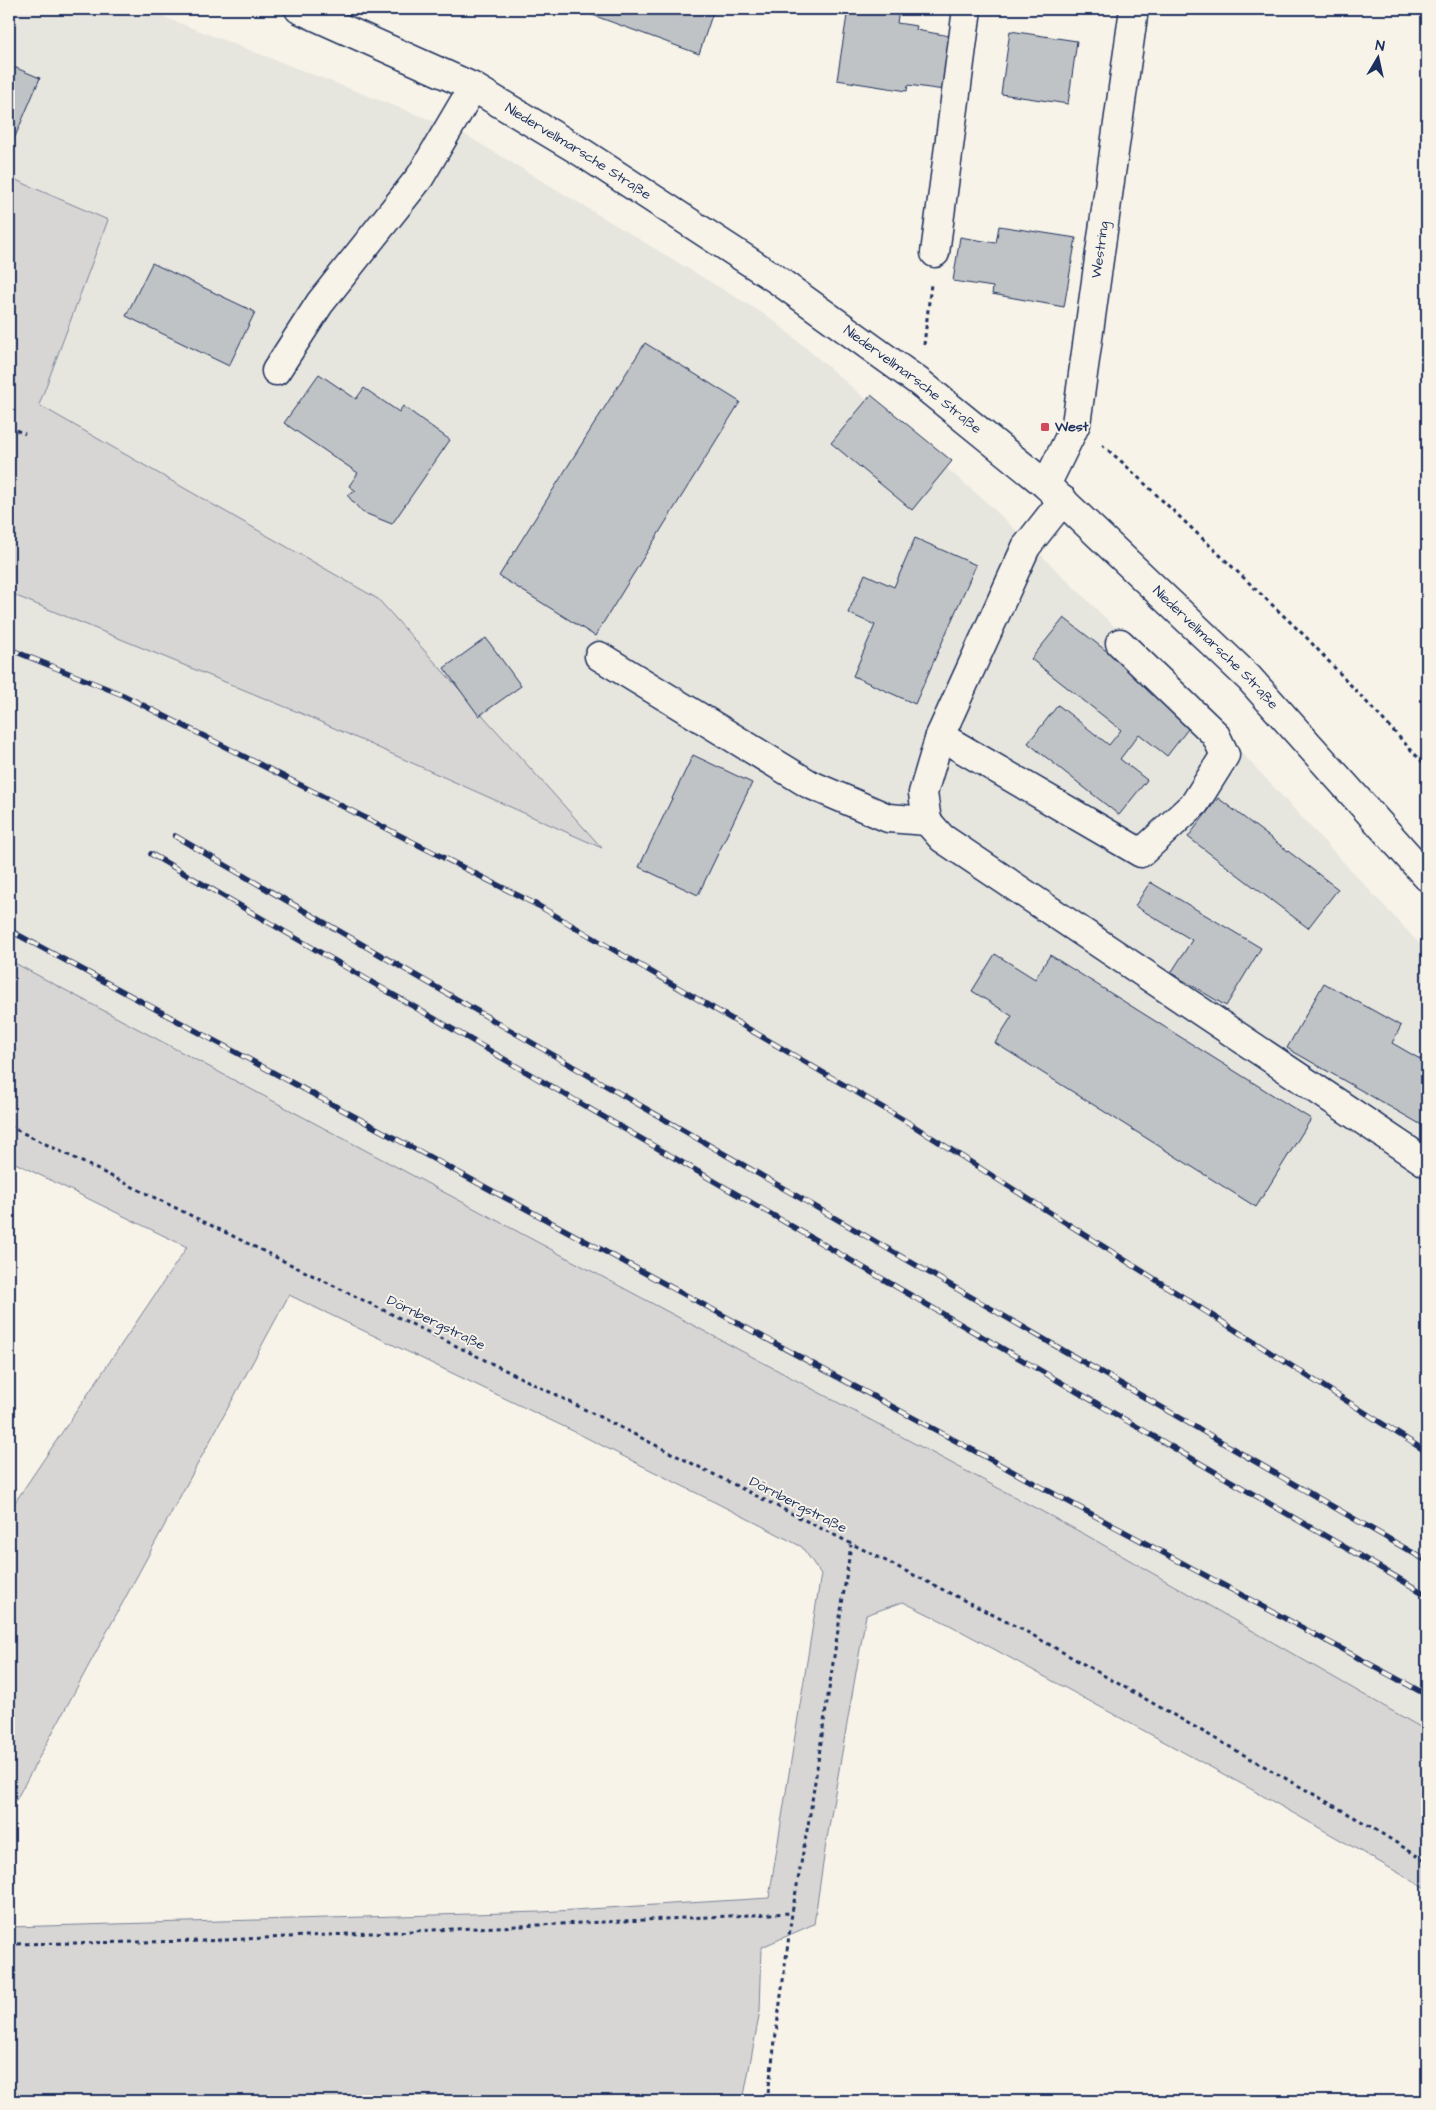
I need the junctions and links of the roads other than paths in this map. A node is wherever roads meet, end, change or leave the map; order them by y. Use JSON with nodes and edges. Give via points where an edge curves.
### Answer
{"nodes":[{"id":1,"x":299,"y":9,"type":"edge"},
{"id":2,"x":966,"y":9,"type":"edge"},
{"id":3,"x":1134,"y":9,"type":"edge"},
{"id":4,"x":473,"y":87,"type":"junction"},
{"id":5,"x":935,"y":254,"type":"road end"},
{"id":6,"x":276,"y":371,"type":"dead end"},
{"id":7,"x":1055,"y":492,"type":"junction"},
{"id":8,"x":1120,"y":644,"type":"dead end"},
{"id":9,"x":599,"y":656,"type":"dead end"},
{"id":10,"x":940,"y":736,"type":"junction"},
{"id":11,"x":927,"y":821,"type":"junction"},
{"id":12,"x":1427,"y":877,"type":"edge"},
{"id":13,"x":1427,"y":1163,"type":"edge"}],
"edges":[{"from":1,"to":4,"type":"main road","name":"Niedervellmarsche Straße"},
{"from":2,"to":5,"type":"main road"},
{"from":3,"to":7,"type":"main road","name":"Westring","via":[[1076,424]]},
{"from":4,"to":6,"type":"main road","via":[[420,177],[320,303]]},
{"from":4,"to":7,"type":"main road","name":"Niedervellmarsche Straße","via":[[583,153],[776,279],[918,382]]},
{"from":7,"to":10,"type":"main road","name":"Westring","via":[[1026,547]]},
{"from":7,"to":12,"type":"main road","name":"Niedervellmarsche Straße","via":[[1249,678]]},
{"from":8,"to":10,"type":"main road","via":[[1216,734],[1225,754],[1195,803],[1141,853]]},
{"from":9,"to":11,"type":"main road","via":[[809,784],[888,818]]},
{"from":10,"to":11,"type":"main road","name":"Westring","via":[[923,793]]},
{"from":11,"to":13,"type":"main road","via":[[942,838]]}]}
